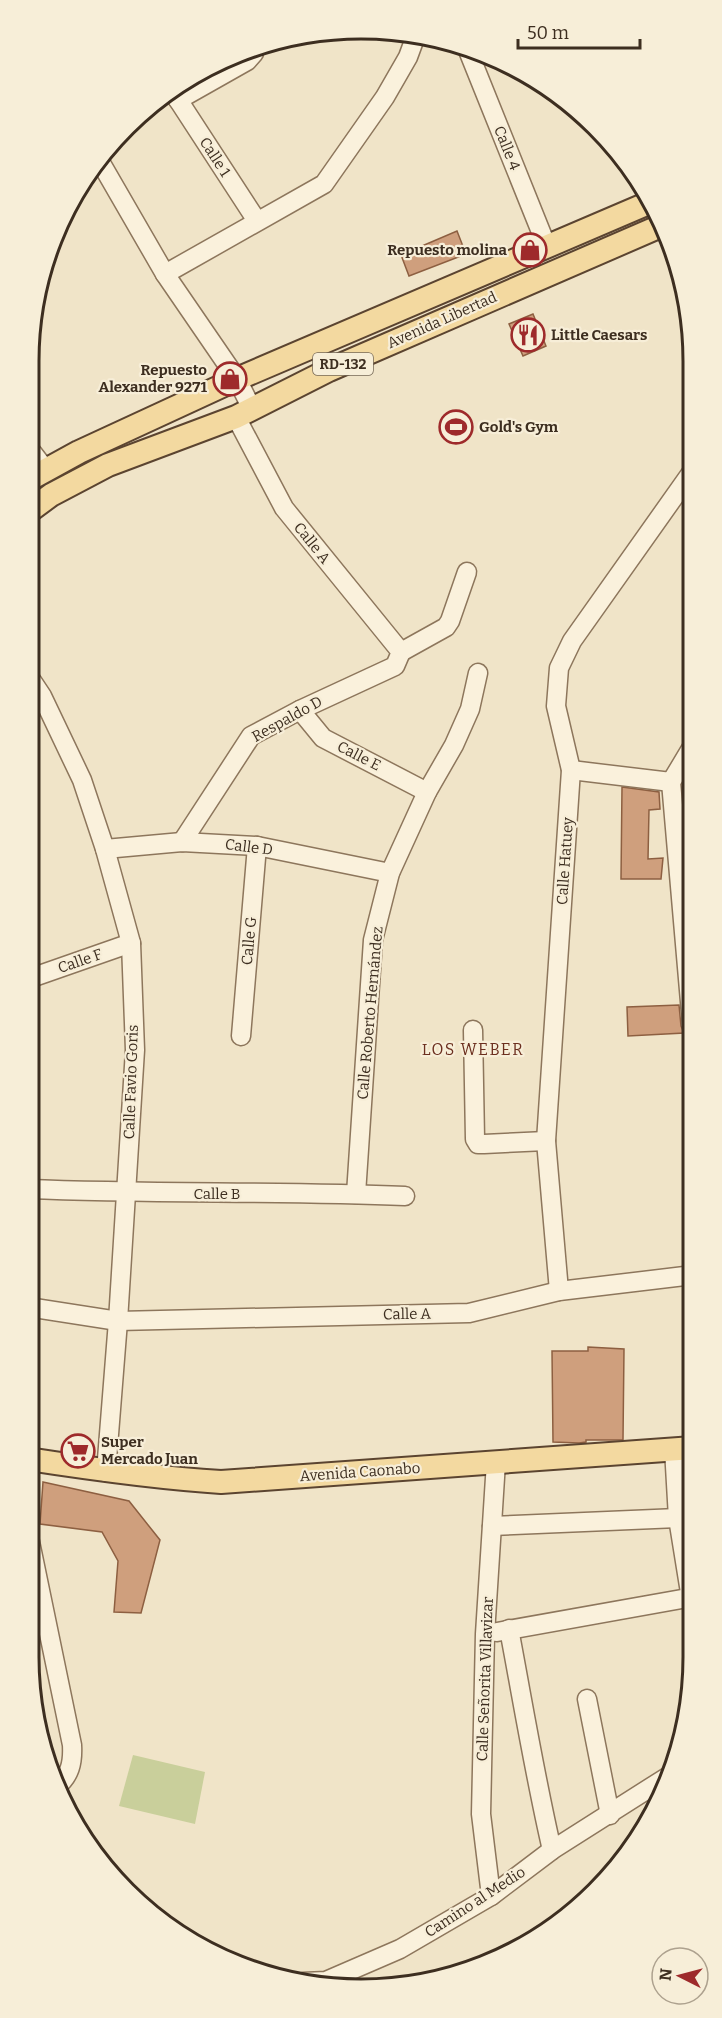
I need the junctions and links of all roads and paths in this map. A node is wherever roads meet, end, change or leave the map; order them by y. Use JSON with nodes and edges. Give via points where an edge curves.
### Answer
{"nodes":[{"id":1,"x":414,"y":44,"type":"edge"},
{"id":2,"x":249,"y":59,"type":"edge"},
{"id":3,"x":471,"y":59,"type":"edge"},
{"id":4,"x":184,"y":92,"type":"edge"},
{"id":5,"x":176,"y":98,"type":"edge"},
{"id":6,"x":104,"y":168,"type":"edge"},
{"id":7,"x":643,"y":206,"type":"edge"},
{"id":8,"x":257,"y":221,"type":"junction"},
{"id":9,"x":654,"y":229,"type":"edge"},
{"id":10,"x":547,"y":248,"type":"junction"},
{"id":11,"x":165,"y":274,"type":"junction"},
{"id":12,"x":237,"y":380,"type":"junction"},
{"id":13,"x":244,"y":413,"type":"junction"},
{"id":14,"x":39,"y":474,"type":"edge"},
{"id":15,"x":683,"y":484,"type":"edge"},
{"id":16,"x":39,"y":504,"type":"edge"},
{"id":17,"x":467,"y":572,"type":"dead end"},
{"id":18,"x":400,"y":655,"type":"junction"},
{"id":19,"x":478,"y":673,"type":"dead end"},
{"id":20,"x":39,"y":692,"type":"edge"},
{"id":21,"x":300,"y":710,"type":"junction"},
{"id":22,"x":683,"y":762,"type":"edge"},
{"id":23,"x":571,"y":770,"type":"junction"},
{"id":24,"x":671,"y":782,"type":"junction"},
{"id":25,"x":427,"y":792,"type":"junction"},
{"id":26,"x":182,"y":842,"type":"junction"},
{"id":27,"x":257,"y":846,"type":"junction"},
{"id":28,"x":105,"y":849,"type":"junction"},
{"id":29,"x":390,"y":873,"type":"junction"},
{"id":30,"x":683,"y":921,"type":"edge"},
{"id":31,"x":131,"y":944,"type":"junction"},
{"id":32,"x":39,"y":975,"type":"edge"},
{"id":33,"x":473,"y":1030,"type":"dead end"},
{"id":34,"x":241,"y":1036,"type":"dead end"},
{"id":35,"x":546,"y":1141,"type":"junction"},
{"id":36,"x":39,"y":1189,"type":"edge"},
{"id":37,"x":126,"y":1193,"type":"junction"},
{"id":38,"x":356,"y":1194,"type":"junction"},
{"id":39,"x":405,"y":1196,"type":"dead end"},
{"id":40,"x":683,"y":1276,"type":"edge"},
{"id":41,"x":559,"y":1291,"type":"junction"},
{"id":42,"x":39,"y":1309,"type":"edge"},
{"id":43,"x":118,"y":1321,"type":"junction"},
{"id":44,"x":683,"y":1448,"type":"edge"},
{"id":45,"x":39,"y":1461,"type":"edge"},
{"id":46,"x":496,"y":1462,"type":"junction"},
{"id":47,"x":106,"y":1472,"type":"junction"},
{"id":48,"x":678,"y":1518,"type":"junction"},
{"id":49,"x":492,"y":1526,"type":"junction"},
{"id":50,"x":683,"y":1546,"type":"edge"},
{"id":51,"x":683,"y":1603,"type":"edge"},
{"id":52,"x":39,"y":1623,"type":"edge"},
{"id":53,"x":509,"y":1629,"type":"junction"},
{"id":54,"x":485,"y":1634,"type":"junction"},
{"id":55,"x":587,"y":1699,"type":"dead end"},
{"id":56,"x":64,"y":1781,"type":"edge"},
{"id":57,"x":656,"y":1784,"type":"edge"},
{"id":58,"x":610,"y":1815,"type":"junction"},
{"id":59,"x":552,"y":1850,"type":"junction"},
{"id":60,"x":491,"y":1896,"type":"junction"},
{"id":61,"x":340,"y":1978,"type":"edge"}],
"edges":[{"from":1,"to":8,"type":"street","via":[[385,97],[324,184]]},
{"from":2,"to":4,"type":"street"},
{"from":3,"to":10,"type":"street","name":"Calle 4"},
{"from":5,"to":8,"type":"street","name":"Calle 1"},
{"from":6,"to":11,"type":"street","name":"Calle A"},
{"from":7,"to":10,"type":"main road","name":"Avenida Libertad","number":"RD-132"},
{"from":8,"to":11,"type":"street"},
{"from":9,"to":13,"type":"main road","name":"Avenida Libertad","number":"RD-132","via":[[329,370]]},
{"from":10,"to":12,"type":"main road","name":"Avenida Libertad","number":"RD-132"},
{"from":11,"to":12,"type":"street","name":"Calle A"},
{"from":12,"to":13,"type":"street","name":"Calle A"},
{"from":12,"to":14,"type":"main road","name":"Avenida Libertad","number":"RD-132"},
{"from":13,"to":16,"type":"main road","name":"Avenida Libertad","number":"RD-132","via":[[108,465]]},
{"from":13,"to":18,"type":"street","name":"Calle A","via":[[284,508]]},
{"from":15,"to":23,"type":"street","name":"Calle Hatuey","via":[[572,641],[559,668],[556,706]]},
{"from":17,"to":18,"type":"street","name":"Respaldo D","via":[[446,627]]},
{"from":18,"to":21,"type":"street","name":"Respaldo D","via":[[396,666]]},
{"from":19,"to":25,"type":"street","name":"Calle Roberto Hernández","via":[[470,709]]},
{"from":20,"to":28,"type":"street","name":"Calle Favio Goris","via":[[82,780]]},
{"from":21,"to":25,"type":"street","name":"Calle E","via":[[324,738]]},
{"from":21,"to":26,"type":"street","name":"Respaldo D","via":[[251,736]]},
{"from":22,"to":24,"type":"street"},
{"from":23,"to":24,"type":"street"},
{"from":23,"to":35,"type":"street","name":"Calle Hatuey"},
{"from":24,"to":30,"type":"street"},
{"from":25,"to":29,"type":"street","name":"Calle Roberto Hernández"},
{"from":26,"to":27,"type":"street","name":"Calle D"},
{"from":26,"to":28,"type":"street","name":"Calle D"},
{"from":27,"to":29,"type":"street","name":"Calle D"},
{"from":27,"to":34,"type":"street","name":"Calle G"},
{"from":28,"to":31,"type":"street","name":"Calle Favio Goris"},
{"from":29,"to":38,"type":"street","name":"Calle Roberto Hernández","via":[[373,940]]},
{"from":31,"to":32,"type":"street","name":"Calle F"},
{"from":31,"to":37,"type":"street","name":"Calle Favio Goris","via":[[135,1050]]},
{"from":33,"to":35,"type":"street","via":[[478,1144]]},
{"from":35,"to":41,"type":"street","name":"Calle Hatuey"},
{"from":36,"to":37,"type":"street","name":"Calle B"},
{"from":37,"to":38,"type":"street","name":"Calle B"},
{"from":37,"to":43,"type":"street","name":"Calle Favio Goris"},
{"from":38,"to":39,"type":"street","name":"Calle B"},
{"from":40,"to":41,"type":"street","name":"Calle A"},
{"from":41,"to":43,"type":"street","name":"Calle A","via":[[469,1313]]},
{"from":42,"to":43,"type":"street","name":"Calle A"},
{"from":43,"to":47,"type":"street","name":"Calle Favio Goris"},
{"from":44,"to":46,"type":"main road","name":"Avenida Caonabo"},
{"from":44,"to":48,"type":"street"},
{"from":45,"to":47,"type":"main road","name":"Avenida Caonabo"},
{"from":46,"to":47,"type":"main road","name":"Avenida Caonabo","via":[[221,1482]]},
{"from":46,"to":49,"type":"street","name":"Calle Señorita Villavizar"},
{"from":48,"to":49,"type":"street"},
{"from":48,"to":50,"type":"street"},
{"from":49,"to":54,"type":"street","name":"Calle Señorita Villavizar"},
{"from":51,"to":53,"type":"street"},
{"from":52,"to":56,"type":"street","via":[[72,1745],[73,1759]]},
{"from":53,"to":54,"type":"street"},
{"from":53,"to":59,"type":"street"},
{"from":54,"to":60,"type":"street","name":"Calle Señorita Villavizar","via":[[481,1814]]},
{"from":55,"to":58,"type":"street"},
{"from":57,"to":58,"type":"street","name":"Camino al Medio"},
{"from":58,"to":59,"type":"street","name":"Camino al Medio"},
{"from":59,"to":60,"type":"street","name":"Camino al Medio"},
{"from":60,"to":61,"type":"street","name":"Camino al Medio","via":[[400,1950]]}]}
